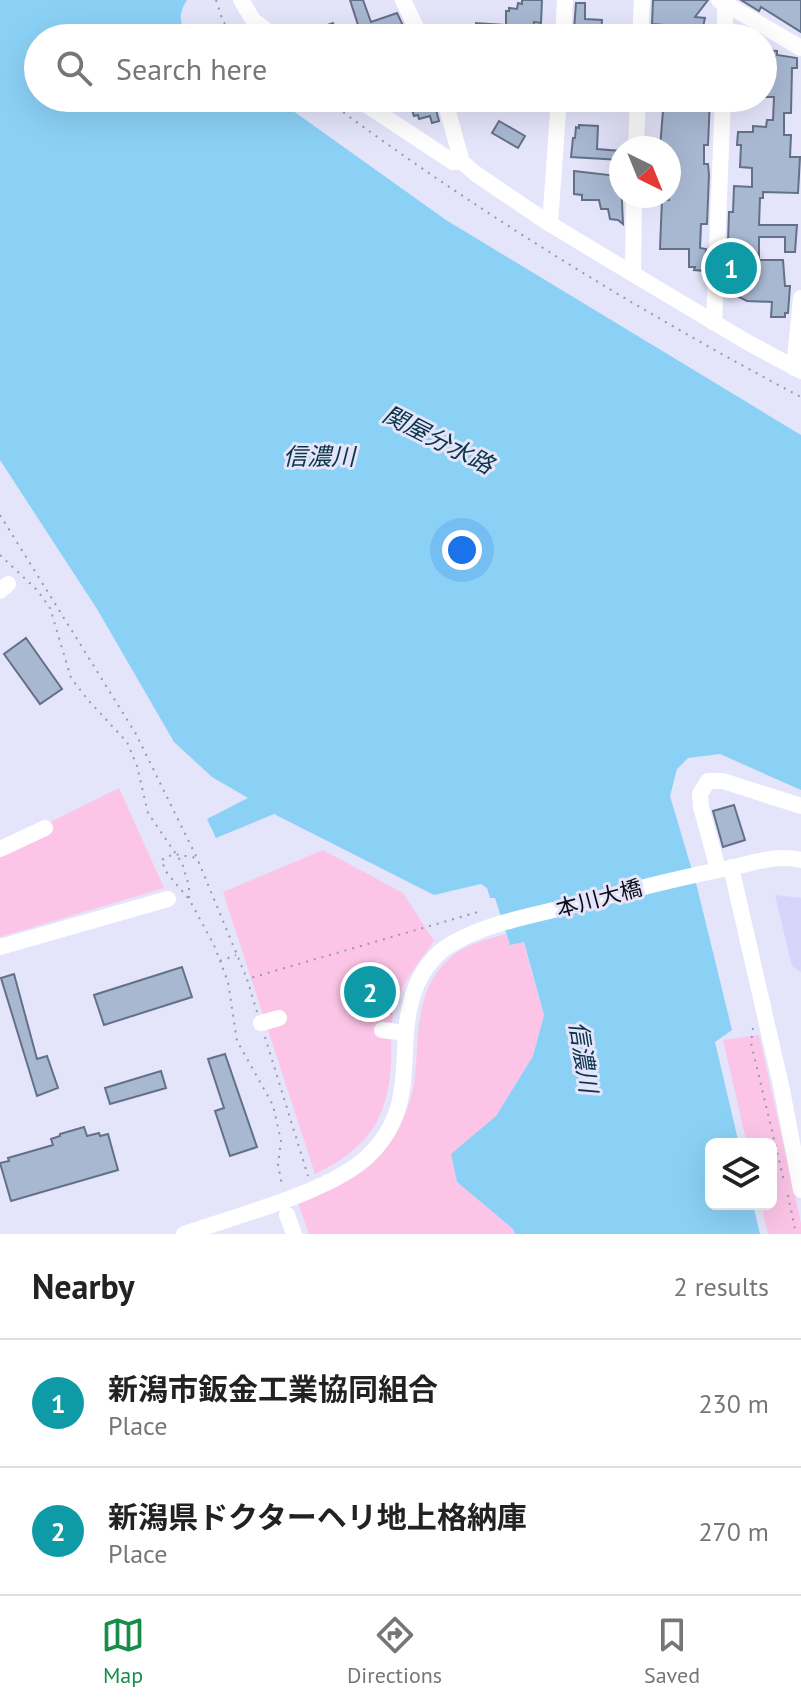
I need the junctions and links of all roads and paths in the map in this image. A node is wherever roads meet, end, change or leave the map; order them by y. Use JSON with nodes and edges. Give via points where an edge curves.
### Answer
{"nodes":[{"id":1,"x":216,"y":0,"type":"edge"},
{"id":2,"x":241,"y":0,"type":"edge"},
{"id":3,"x":403,"y":0,"type":"edge"},
{"id":4,"x":565,"y":0,"type":"edge"},
{"id":5,"x":642,"y":0,"type":"edge"},
{"id":6,"x":724,"y":1,"type":"edge"},
{"id":7,"x":226,"y":24,"type":"edge"},
{"id":8,"x":258,"y":24,"type":"edge"},
{"id":9,"x":414,"y":24,"type":"edge"},
{"id":10,"x":564,"y":24,"type":"edge"},
{"id":11,"x":641,"y":24,"type":"edge"},
{"id":12,"x":725,"y":24,"type":"edge"},
{"id":13,"x":762,"y":24,"type":"edge"},
{"id":14,"x":777,"y":33,"type":"edge"},
{"id":15,"x":801,"y":48,"type":"edge"},
{"id":16,"x":344,"y":112,"type":"edge"},
{"id":17,"x":377,"y":112,"type":"edge"},
{"id":18,"x":448,"y":112,"type":"edge"},
{"id":19,"x":558,"y":112,"type":"edge"},
{"id":20,"x":637,"y":112,"type":"edge"},
{"id":21,"x":722,"y":112,"type":"edge"},
{"id":22,"x":636,"y":136,"type":"edge"},
{"id":23,"x":462,"y":162,"type":"junction"},
{"id":24,"x":634,"y":208,"type":"edge"},
{"id":25,"x":550,"y":224,"type":"junction"},
{"id":26,"x":633,"y":274,"type":"junction"},
{"id":27,"x":801,"y":298,"type":"edge"},
{"id":28,"x":714,"y":323,"type":"junction"},
{"id":29,"x":798,"y":370,"type":"edge"},
{"id":30,"x":801,"y":397,"type":"edge"},
{"id":31,"x":0,"y":515,"type":"edge"},
{"id":32,"x":0,"y":555,"type":"edge"},
{"id":33,"x":801,"y":806,"type":"edge"},
{"id":34,"x":45,"y":828,"type":"dead end"},
{"id":35,"x":0,"y":849,"type":"edge"},
{"id":36,"x":174,"y":854,"type":"junction"},
{"id":37,"x":197,"y":858,"type":"junction"},
{"id":38,"x":801,"y":860,"type":"edge"},
{"id":39,"x":724,"y":868,"type":"junction"},
{"id":40,"x":168,"y":899,"type":"dead end"},
{"id":41,"x":189,"y":899,"type":"junction"},
{"id":42,"x":478,"y":912,"type":"dead end"},
{"id":43,"x":0,"y":947,"type":"edge"},
{"id":44,"x":237,"y":955,"type":"junction"},
{"id":45,"x":220,"y":961,"type":"junction"},
{"id":46,"x":247,"y":979,"type":"junction"},
{"id":47,"x":279,"y":1018,"type":"dead end"},
{"id":48,"x":261,"y":1023,"type":"junction"},
{"id":49,"x":753,"y":1029,"type":"dead end"},
{"id":50,"x":382,"y":1030,"type":"dead end"},
{"id":51,"x":406,"y":1033,"type":"junction"},
{"id":52,"x":312,"y":1189,"type":"junction"},
{"id":53,"x":801,"y":1190,"type":"edge"},
{"id":54,"x":286,"y":1207,"type":"junction"},
{"id":55,"x":184,"y":1234,"type":"edge"},
{"id":56,"x":294,"y":1234,"type":"edge"},
{"id":57,"x":796,"y":1234,"type":"edge"}],
"edges":[{"from":1,"to":7,"type":"path"},
{"from":2,"to":8,"type":"street"},
{"from":3,"to":9,"type":"street"},
{"from":4,"to":10,"type":"street"},
{"from":5,"to":11,"type":"street"},
{"from":6,"to":12,"type":"street"},
{"from":6,"to":13,"type":"street"},
{"from":14,"to":15,"type":"street"},
{"from":16,"to":30,"type":"path","via":[[453,189],[621,295]]},
{"from":17,"to":23,"type":"street","via":[[453,162]]},
{"from":18,"to":23,"type":"street"},
{"from":19,"to":25,"type":"street"},
{"from":20,"to":22,"type":"street"},
{"from":21,"to":28,"type":"street"},
{"from":23,"to":25,"type":"street"},
{"from":24,"to":26,"type":"street"},
{"from":25,"to":26,"type":"street"},
{"from":26,"to":28,"type":"street"},
{"from":27,"to":29,"type":"street"},
{"from":28,"to":29,"type":"street"},
{"from":31,"to":37,"type":"path","via":[[136,734]]},
{"from":32,"to":36,"type":"path","via":[[50,608],[71,678],[127,742],[148,813]]},
{"from":33,"to":39,"type":"street","via":[[708,781],[700,794],[701,807]]},
{"from":34,"to":35,"type":"street"},
{"from":36,"to":37,"type":"path"},
{"from":36,"to":41,"type":"path","via":[[182,863]]},
{"from":36,"to":41,"type":"path","via":[[161,860]]},
{"from":37,"to":44,"type":"path"},
{"from":38,"to":39,"type":"street","name":"本川大橋","via":[[790,857]]},
{"from":39,"to":51,"type":"street","name":"本川大橋","via":[[498,925],[455,941],[430,962],[411,998]]},
{"from":39,"to":53,"type":"street","via":[[782,1090]]},
{"from":40,"to":43,"type":"street"},
{"from":41,"to":45,"type":"path"},
{"from":42,"to":46,"type":"path"},
{"from":44,"to":45,"type":"path"},
{"from":44,"to":46,"type":"path"},
{"from":45,"to":54,"type":"path","via":[[237,1041],[273,1105]]},
{"from":46,"to":48,"type":"path"},
{"from":47,"to":48,"type":"street"},
{"from":48,"to":52,"type":"path"},
{"from":49,"to":57,"type":"path","via":[[751,1043]]},
{"from":50,"to":51,"type":"street"},
{"from":51,"to":52,"type":"street","name":"本川大橋","via":[[401,1103],[382,1140],[352,1168]]},
{"from":52,"to":54,"type":"street","name":"本川大橋"},
{"from":54,"to":55,"type":"street","name":"本川大橋"},
{"from":54,"to":56,"type":"street"}]}
